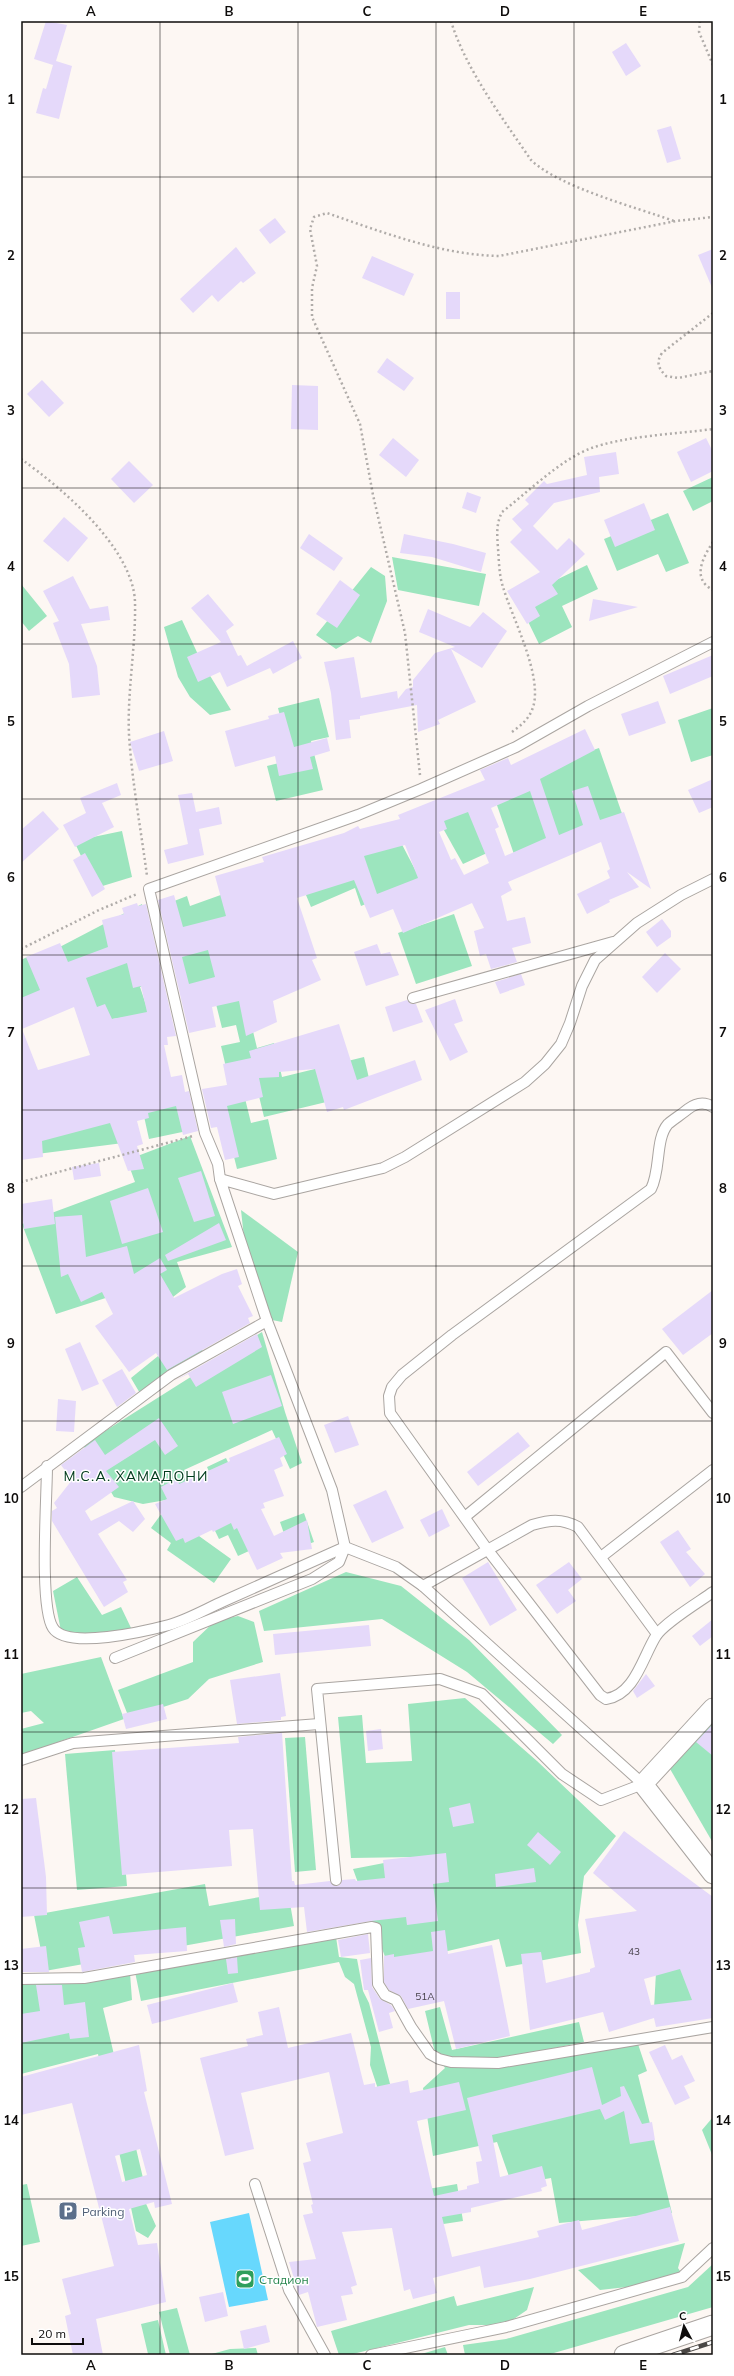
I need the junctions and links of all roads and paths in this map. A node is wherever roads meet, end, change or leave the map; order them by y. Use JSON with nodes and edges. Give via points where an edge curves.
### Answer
{"nodes":[{"id":1,"x":451,"y":21,"type":"edge"},
{"id":2,"x":700,"y":21,"type":"edge"},
{"id":3,"x":713,"y":65,"type":"edge"},
{"id":4,"x":713,"y":217,"type":"edge"},
{"id":5,"x":676,"y":221,"type":"junction"},
{"id":6,"x":713,"y":313,"type":"edge"},
{"id":7,"x":713,"y":371,"type":"edge"},
{"id":8,"x":713,"y":429,"type":"edge"},
{"id":9,"x":21,"y":459,"type":"edge"},
{"id":10,"x":713,"y":542,"type":"edge"},
{"id":11,"x":713,"y":590,"type":"edge"},
{"id":12,"x":713,"y":642,"type":"edge"},
{"id":13,"x":509,"y":734,"type":"dead end"},
{"id":14,"x":421,"y":789,"type":"junction"},
{"id":15,"x":713,"y":879,"type":"edge"},
{"id":16,"x":149,"y":889,"type":"junction"},
{"id":17,"x":615,"y":941,"type":"junction"},
{"id":18,"x":21,"y":949,"type":"edge"},
{"id":19,"x":413,"y":998,"type":"dead end"},
{"id":20,"x":713,"y":1107,"type":"edge"},
{"id":21,"x":205,"y":1133,"type":"junction"},
{"id":22,"x":220,"y":1180,"type":"junction"},
{"id":23,"x":21,"y":1182,"type":"edge"},
{"id":24,"x":267,"y":1321,"type":"junction"},
{"id":25,"x":713,"y":1413,"type":"edge"},
{"id":26,"x":47,"y":1466,"type":"junction"},
{"id":27,"x":713,"y":1470,"type":"edge"},
{"id":28,"x":21,"y":1487,"type":"edge"},
{"id":29,"x":466,"y":1516,"type":"junction"},
{"id":30,"x":345,"y":1547,"type":"junction"},
{"id":31,"x":487,"y":1549,"type":"junction"},
{"id":32,"x":601,"y":1557,"type":"junction"},
{"id":33,"x":423,"y":1586,"type":"junction"},
{"id":34,"x":713,"y":1592,"type":"edge"},
{"id":35,"x":657,"y":1634,"type":"junction"},
{"id":36,"x":115,"y":1658,"type":"dead end"},
{"id":37,"x":713,"y":1708,"type":"edge"},
{"id":38,"x":319,"y":1724,"type":"junction"},
{"id":39,"x":21,"y":1760,"type":"edge"},
{"id":40,"x":643,"y":1784,"type":"junction"},
{"id":41,"x":713,"y":1874,"type":"edge"},
{"id":42,"x":336,"y":1880,"type":"dead end"},
{"id":43,"x":21,"y":1979,"type":"edge"},
{"id":44,"x":713,"y":2027,"type":"edge"},
{"id":45,"x":255,"y":2184,"type":"dead end"},
{"id":46,"x":713,"y":2248,"type":"edge"},
{"id":47,"x":713,"y":2325,"type":"edge"},
{"id":48,"x":325,"y":2355,"type":"edge"},
{"id":49,"x":371,"y":2355,"type":"edge"},
{"id":50,"x":624,"y":2355,"type":"edge"}],
"edges":[{"from":1,"to":5,"type":"path","via":[[461,46],[490,99],[530,160],[539,168],[571,184]]},
{"from":2,"to":3,"type":"path","via":[[699,32]]},
{"from":4,"to":5,"type":"path"},
{"from":5,"to":14,"type":"path","via":[[499,256],[477,256],[430,246],[327,213],[314,217],[311,222],[311,237],[317,266],[312,288],[312,316],[360,424],[373,495],[405,633]]},
{"from":6,"to":7,"type":"path","via":[[662,353],[658,358],[658,364],[666,376],[678,378]]},
{"from":8,"to":13,"type":"path","via":[[627,441],[588,450],[559,468],[502,512],[497,539],[502,586],[519,626],[534,689],[534,701],[528,717]]},
{"from":9,"to":16,"type":"path","via":[[52,481],[111,543],[126,570],[135,600],[129,736]]},
{"from":10,"to":11,"type":"path","via":[[701,564],[700,573],[703,581]]},
{"from":12,"to":14,"type":"lane","via":[[588,706],[516,747]]},
{"from":14,"to":16,"type":"lane","via":[[358,815]]},
{"from":15,"to":17,"type":"lane","via":[[681,895],[637,923]]},
{"from":16,"to":18,"type":"path","via":[[99,910]]},
{"from":16,"to":21,"type":"lane"},
{"from":17,"to":19,"type":"lane"},
{"from":17,"to":22,"type":"lane","via":[[595,960],[582,986],[561,1044],[545,1064],[525,1082],[405,1157],[382,1168],[274,1194]]},
{"from":20,"to":29,"type":"lane","via":[[695,1104],[668,1125],[660,1148],[656,1180],[651,1189],[452,1335],[402,1375],[392,1387],[389,1396],[390,1413]]},
{"from":21,"to":22,"type":"lane","via":[[218,1164]]},
{"from":21,"to":23,"type":"path"},
{"from":22,"to":24,"type":"lane"},
{"from":24,"to":26,"type":"lane","via":[[171,1375]]},
{"from":24,"to":30,"type":"lane","via":[[332,1490]]},
{"from":25,"to":29,"type":"lane","via":[[666,1352]]},
{"from":26,"to":28,"type":"lane"},
{"from":26,"to":30,"type":"lane","via":[[45,1568],[48,1614],[52,1628],[59,1636],[75,1639],[97,1638],[170,1625]]},
{"from":27,"to":32,"type":"lane"},
{"from":29,"to":31,"type":"lane"},
{"from":30,"to":33,"type":"lane","via":[[396,1567]]},
{"from":30,"to":36,"type":"lane","via":[[339,1562],[312,1579]]},
{"from":31,"to":32,"type":"lane","via":[[532,1525],[551,1520],[566,1520],[578,1527]]},
{"from":31,"to":33,"type":"lane"},
{"from":31,"to":35,"type":"lane","via":[[587,1680],[606,1698],[618,1695],[634,1678]]},
{"from":32,"to":35,"type":"lane"},
{"from":33,"to":40,"type":"lane"},
{"from":34,"to":35,"type":"lane"},
{"from":37,"to":40,"type":"street"},
{"from":38,"to":39,"type":"lane","via":[[73,1744]]},
{"from":38,"to":40,"type":"lane","via":[[317,1689],[440,1679],[482,1694],[562,1774],[601,1800]]},
{"from":38,"to":42,"type":"lane"},
{"from":40,"to":41,"type":"street"},
{"from":43,"to":44,"type":"lane","via":[[84,1978],[372,1927],[376,1928],[378,1984],[385,1995],[396,2000],[430,2054],[439,2059],[451,2062],[498,2063]]},
{"from":45,"to":48,"type":"lane","via":[[289,2290]]},
{"from":46,"to":49,"type":"lane","via":[[682,2277],[506,2327]]},
{"from":47,"to":50,"type":"street"}]}
